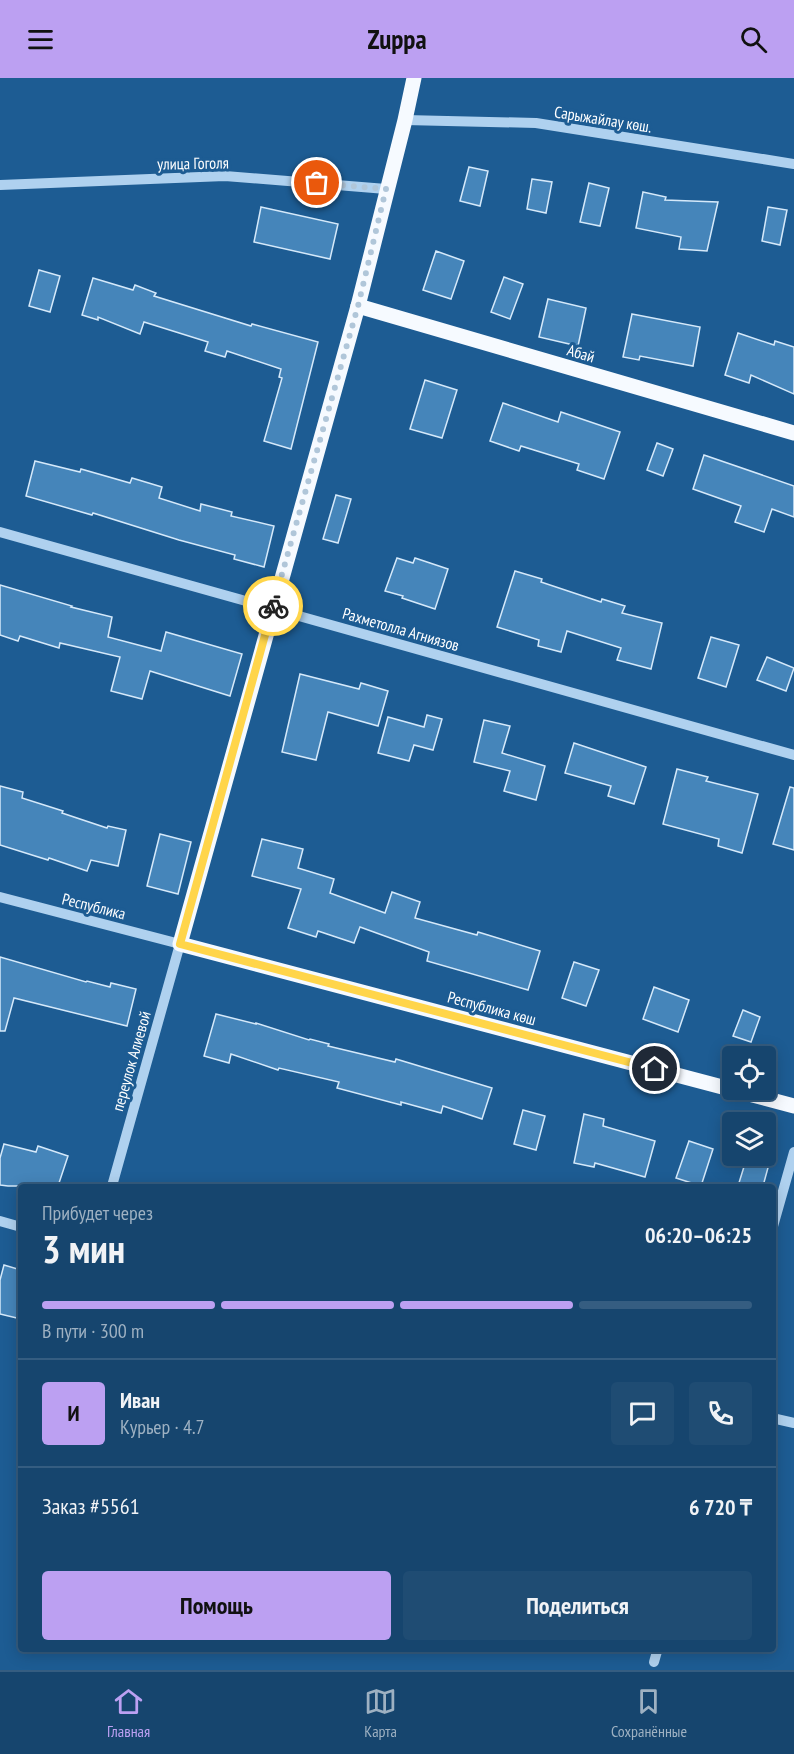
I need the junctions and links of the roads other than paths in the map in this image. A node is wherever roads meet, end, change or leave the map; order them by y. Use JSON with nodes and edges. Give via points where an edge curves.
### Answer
{"nodes":[{"id":1,"x":414,"y":78,"type":"edge"},
{"id":2,"x":405,"y":120,"type":"junction"},
{"id":3,"x":794,"y":164,"type":"edge"},
{"id":4,"x":0,"y":184,"type":"edge"},
{"id":5,"x":386,"y":189,"type":"junction"},
{"id":6,"x":358,"y":306,"type":"junction"},
{"id":7,"x":794,"y":434,"type":"edge"},
{"id":8,"x":0,"y":532,"type":"edge"},
{"id":9,"x":273,"y":609,"type":"junction"},
{"id":10,"x":794,"y":755,"type":"edge"},
{"id":11,"x":0,"y":897,"type":"edge"},
{"id":12,"x":180,"y":944,"type":"junction"},
{"id":13,"x":794,"y":1106,"type":"edge"},
{"id":14,"x":794,"y":1152,"type":"edge"},
{"id":15,"x":112,"y":1184,"type":"edge"},
{"id":16,"x":776,"y":1216,"type":"edge"},
{"id":17,"x":0,"y":1221,"type":"edge"},
{"id":18,"x":18,"y":1226,"type":"edge"},
{"id":19,"x":776,"y":1419,"type":"edge"},
{"id":20,"x":794,"y":1423,"type":"edge"},
{"id":21,"x":657,"y":1652,"type":"edge"},
{"id":22,"x":654,"y":1662,"type":"dead end"}],
"edges":[{"from":1,"to":2,"type":"main road"},
{"from":2,"to":3,"type":"street","name":"Сарыжайлау көш.","via":[[536,123]]},
{"from":2,"to":5,"type":"main road"},
{"from":4,"to":5,"type":"street","name":"улица Гоголя","via":[[225,176]]},
{"from":5,"to":6,"type":"main road"},
{"from":6,"to":7,"type":"main road","name":"Абай"},
{"from":6,"to":9,"type":"main road"},
{"from":8,"to":9,"type":"street","name":"Рахметолла Агниязов"},
{"from":9,"to":10,"type":"street","name":"Рахметолла Агниязов"},
{"from":9,"to":12,"type":"main road"},
{"from":11,"to":12,"type":"street","name":"Республика"},
{"from":12,"to":13,"type":"main road","name":"Республика көш"},
{"from":12,"to":15,"type":"street","name":"переулок Алиевой"},
{"from":14,"to":16,"type":"street"},
{"from":17,"to":18,"type":"street"},
{"from":19,"to":20,"type":"street"},
{"from":21,"to":22,"type":"street"}]}
